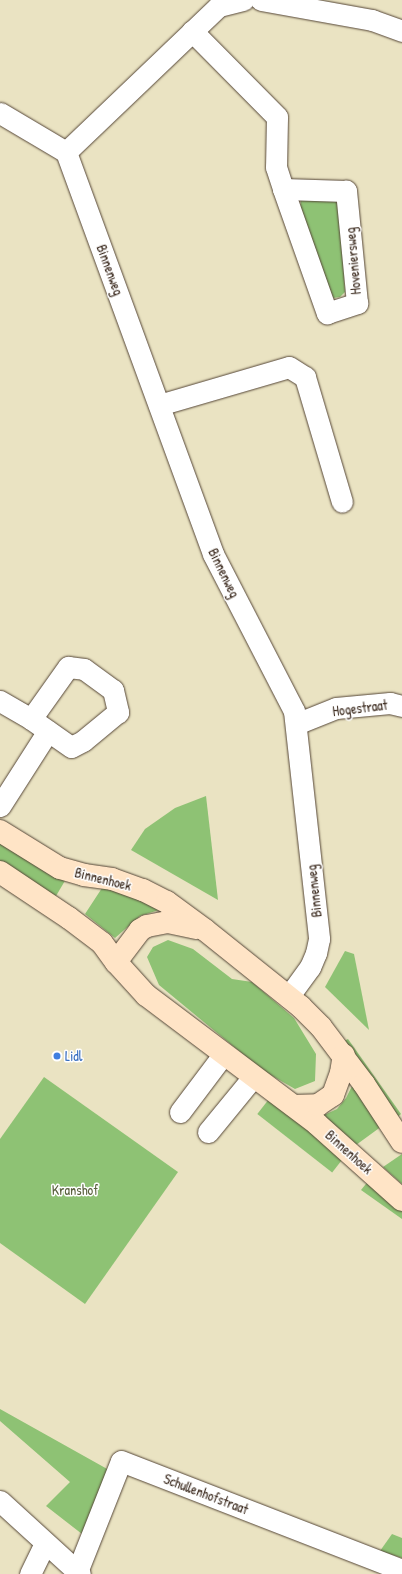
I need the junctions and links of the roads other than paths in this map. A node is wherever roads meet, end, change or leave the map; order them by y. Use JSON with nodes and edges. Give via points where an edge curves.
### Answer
{"nodes":[{"id":1,"x":243,"y":0,"type":"edge"},
{"id":2,"x":262,"y":0,"type":"edge"},
{"id":3,"x":192,"y":31,"type":"junction"},
{"id":4,"x":402,"y":31,"type":"edge"},
{"id":5,"x":0,"y":114,"type":"edge"},
{"id":6,"x":66,"y":152,"type":"junction"},
{"id":7,"x":283,"y":189,"type":"junction"},
{"id":8,"x":159,"y":405,"type":"junction"},
{"id":9,"x":342,"y":502,"type":"dead end"},
{"id":10,"x":0,"y":702,"type":"edge"},
{"id":11,"x":402,"y":706,"type":"edge"},
{"id":12,"x":31,"y":719,"type":"junction"},
{"id":13,"x":296,"y":724,"type":"junction"},
{"id":14,"x":48,"y":730,"type":"junction"},
{"id":15,"x":0,"y":806,"type":"edge"},
{"id":16,"x":0,"y":830,"type":"edge"},
{"id":17,"x":0,"y":872,"type":"edge"},
{"id":18,"x":205,"y":930,"type":"junction"},
{"id":19,"x":116,"y":962,"type":"junction"},
{"id":20,"x":293,"y":990,"type":"junction"},
{"id":21,"x":223,"y":1055,"type":"junction"},
{"id":22,"x":344,"y":1055,"type":"junction"},
{"id":23,"x":253,"y":1077,"type":"junction"},
{"id":24,"x":294,"y":1106,"type":"junction"},
{"id":25,"x":180,"y":1112,"type":"dead end"},
{"id":26,"x":208,"y":1132,"type":"dead end"},
{"id":27,"x":402,"y":1142,"type":"edge"},
{"id":28,"x":402,"y":1200,"type":"edge"},
{"id":29,"x":0,"y":1501,"type":"edge"},
{"id":30,"x":45,"y":1543,"type":"junction"},
{"id":31,"x":402,"y":1570,"type":"edge"},
{"id":32,"x":78,"y":1573,"type":"edge"},
{"id":33,"x":30,"y":1574,"type":"edge"}],
"edges":[{"from":1,"to":3,"type":"street","via":[[219,6]]},
{"from":2,"to":4,"type":"street","via":[[372,20]]},
{"from":3,"to":6,"type":"street"},
{"from":3,"to":7,"type":"street","name":"Hoveniersweg","via":[[277,117],[276,167]]},
{"from":5,"to":6,"type":"street"},
{"from":6,"to":8,"type":"street","name":"Binnenweg"},
{"from":7,"to":7,"type":"street","name":"Hoveniersweg","via":[[326,312],[356,303],[346,191]]},
{"from":8,"to":9,"type":"street","via":[[289,368],[305,377]]},
{"from":8,"to":13,"type":"street","name":"Binnenweg","via":[[213,554],[294,712]]},
{"from":10,"to":12,"type":"street"},
{"from":11,"to":13,"type":"street","name":"Hogestraat","via":[[390,703],[336,708]]},
{"from":12,"to":14,"type":"street"},
{"from":12,"to":14,"type":"street","via":[[68,667],[84,669],[113,690],[118,712],[83,741],[71,747]]},
{"from":13,"to":20,"type":"street","name":"Binnenweg","via":[[319,939],[310,967]]},
{"from":14,"to":15,"type":"street"},
{"from":16,"to":18,"type":"main road","name":"Binnenhoek","via":[[60,868],[112,879],[143,890],[166,902]]},
{"from":17,"to":19,"type":"main road","name":"Binnenhoek","via":[[83,928],[102,943]]},
{"from":18,"to":19,"type":"main road","name":"Binnenhoek","via":[[168,922],[147,926],[135,936]]},
{"from":18,"to":20,"type":"main road","name":"Binnenhoek"},
{"from":19,"to":21,"type":"main road","name":"Binnenhoek","via":[[146,995]]},
{"from":20,"to":22,"type":"main road","name":"Binnenhoek","via":[[301,1007]]},
{"from":21,"to":23,"type":"main road","name":"Binnenhoek"},
{"from":21,"to":25,"type":"street"},
{"from":22,"to":24,"type":"main road","via":[[333,1095],[318,1105]]},
{"from":22,"to":27,"type":"main road","name":"Binnenhoek"},
{"from":23,"to":24,"type":"main road","name":"Binnenhoek"},
{"from":23,"to":26,"type":"street"},
{"from":24,"to":28,"type":"main road","name":"Binnenhoek"},
{"from":29,"to":30,"type":"street"},
{"from":30,"to":32,"type":"street"},
{"from":30,"to":33,"type":"street"},
{"from":31,"to":32,"type":"street","name":"Schullenhofstraat","via":[[121,1461]]}]}
